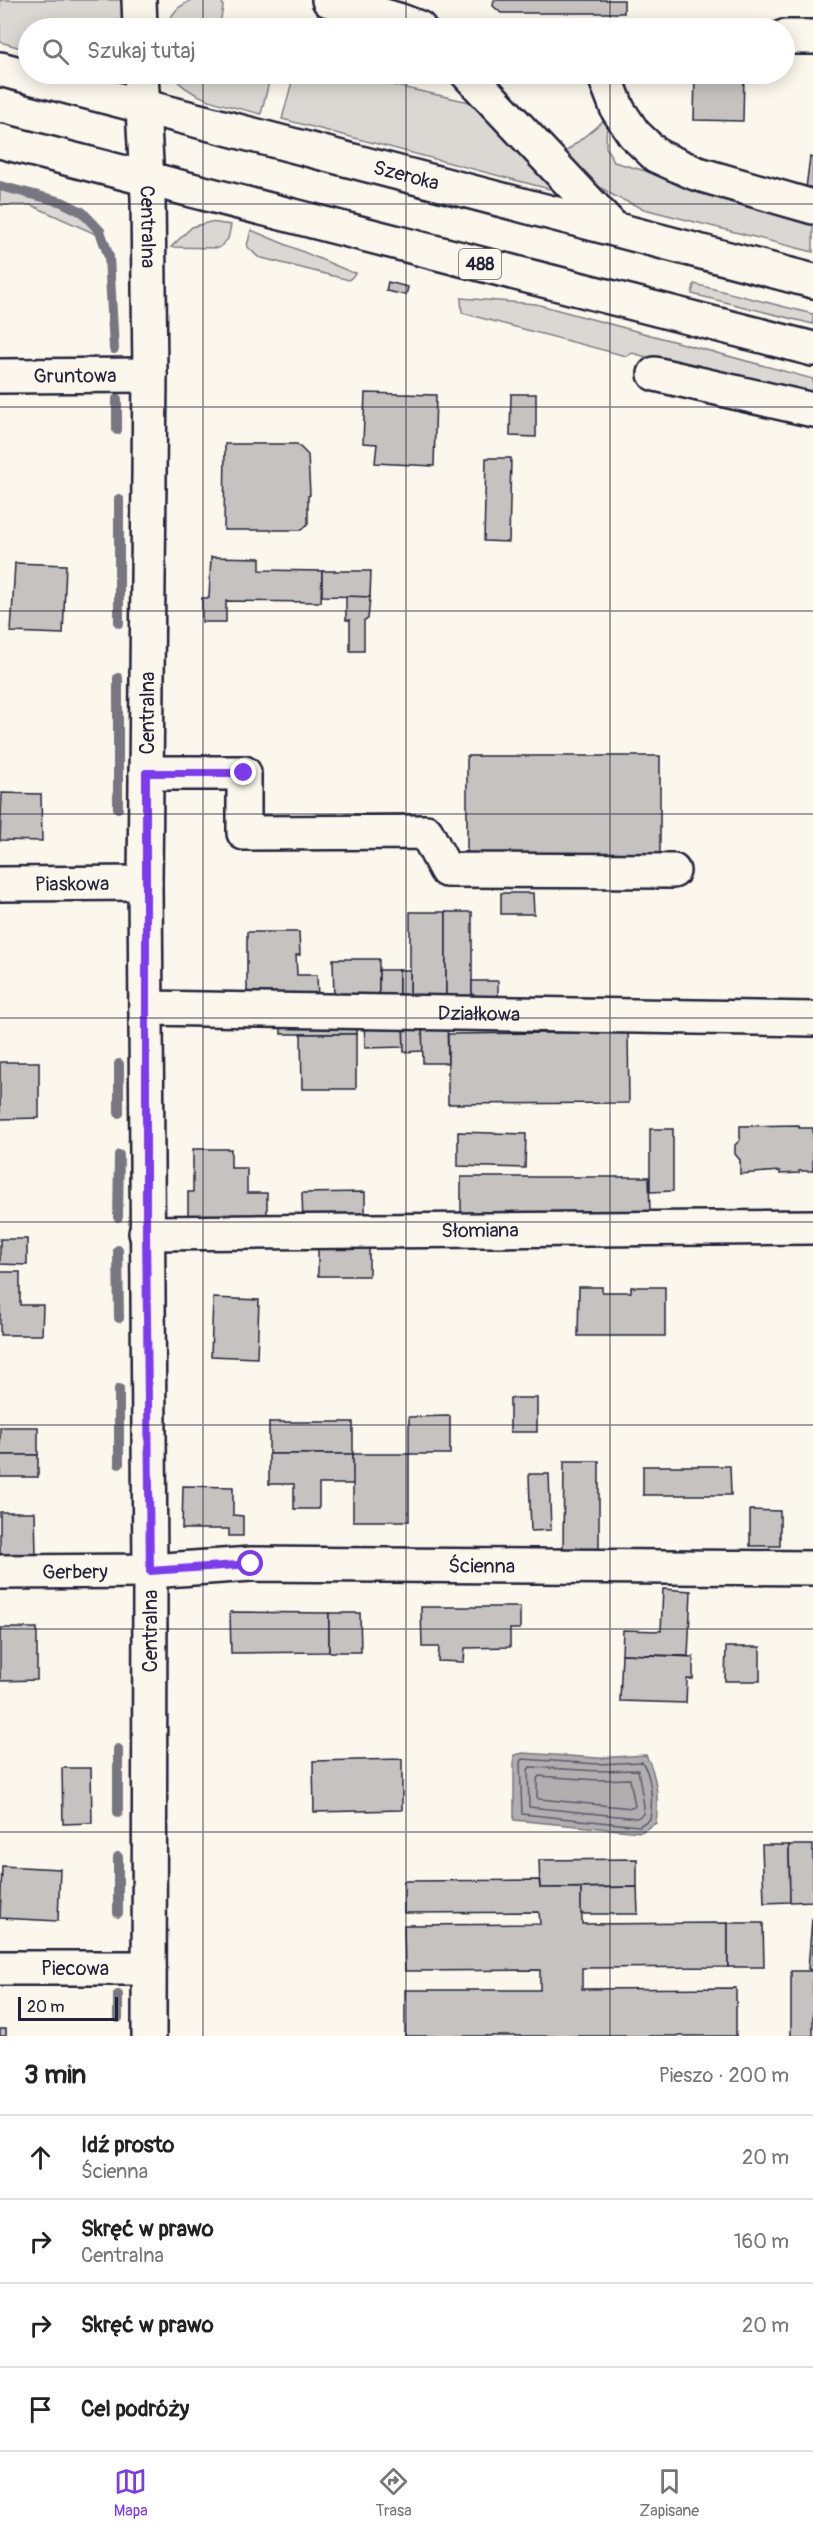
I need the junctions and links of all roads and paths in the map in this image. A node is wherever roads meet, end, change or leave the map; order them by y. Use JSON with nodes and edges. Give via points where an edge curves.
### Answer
{"nodes":[{"id":1,"x":139,"y":0,"type":"edge"},
{"id":2,"x":329,"y":0,"type":"edge"},
{"id":3,"x":140,"y":18,"type":"edge"},
{"id":4,"x":391,"y":18,"type":"edge"},
{"id":5,"x":795,"y":37,"type":"edge"},
{"id":6,"x":813,"y":37,"type":"edge"},
{"id":7,"x":0,"y":69,"type":"edge"},
{"id":8,"x":18,"y":74,"type":"edge"},
{"id":9,"x":59,"y":84,"type":"edge"},
{"id":10,"x":141,"y":84,"type":"edge"},
{"id":11,"x":477,"y":84,"type":"edge"},
{"id":12,"x":608,"y":84,"type":"edge"},
{"id":13,"x":142,"y":105,"type":"junction"},
{"id":14,"x":0,"y":141,"type":"edge"},
{"id":15,"x":147,"y":179,"type":"junction"},
{"id":16,"x":813,"y":207,"type":"edge"},
{"id":17,"x":613,"y":228,"type":"junction"},
{"id":18,"x":813,"y":281,"type":"edge"},
{"id":19,"x":813,"y":349,"type":"edge"},
{"id":20,"x":655,"y":374,"type":"dead end"},
{"id":21,"x":150,"y":375,"type":"junction"},
{"id":22,"x":0,"y":376,"type":"edge"},
{"id":23,"x":813,"y":410,"type":"edge"},
{"id":24,"x":146,"y":773,"type":"junction"},
{"id":25,"x":673,"y":872,"type":"dead end"},
{"id":26,"x":146,"y":883,"type":"junction"},
{"id":27,"x":0,"y":884,"type":"edge"},
{"id":28,"x":146,"y":1008,"type":"junction"},
{"id":29,"x":813,"y":1018,"type":"edge"},
{"id":30,"x":813,"y":1227,"type":"edge"},
{"id":31,"x":146,"y":1233,"type":"junction"},
{"id":32,"x":813,"y":1568,"type":"edge"},
{"id":33,"x":150,"y":1571,"type":"junction"},
{"id":34,"x":0,"y":1572,"type":"edge"},
{"id":35,"x":0,"y":1968,"type":"edge"},
{"id":36,"x":149,"y":1968,"type":"junction"},
{"id":37,"x":149,"y":2036,"type":"edge"}],
"edges":[{"from":1,"to":3,"type":"street"},
{"from":2,"to":4,"type":"street"},
{"from":5,"to":6,"type":"street"},
{"from":7,"to":8,"type":"street","name":"Szeroka"},
{"from":9,"to":13,"type":"street","name":"Szeroka"},
{"from":10,"to":13,"type":"street","name":"Centralna"},
{"from":11,"to":17,"type":"street"},
{"from":12,"to":16,"type":"street","via":[[618,110],[634,134],[657,156],[695,173]]},
{"from":13,"to":15,"type":"street","name":"Centralna"},
{"from":13,"to":17,"type":"street","name":"Szeroka"},
{"from":14,"to":15,"type":"street","number":"488"},
{"from":15,"to":19,"type":"street","number":"488"},
{"from":15,"to":21,"type":"street","name":"Centralna"},
{"from":17,"to":18,"type":"street","name":"Szeroka"},
{"from":20,"to":23,"type":"street"},
{"from":21,"to":22,"type":"street","name":"Gruntowa"},
{"from":21,"to":24,"type":"street","name":"Centralna"},
{"from":24,"to":25,"type":"street","via":[[244,773],[244,832],[426,832],[446,870]]},
{"from":24,"to":26,"type":"street","name":"Centralna"},
{"from":26,"to":27,"type":"street","name":"Piaskowa"},
{"from":26,"to":28,"type":"street","name":"Centralna"},
{"from":28,"to":29,"type":"street","name":"Działkowa"},
{"from":28,"to":31,"type":"street","name":"Centralna"},
{"from":30,"to":31,"type":"street","name":"Słomiana"},
{"from":31,"to":33,"type":"street","name":"Centralna"},
{"from":32,"to":33,"type":"street","name":"Ścienna","via":[[251,1564]]},
{"from":33,"to":34,"type":"street","name":"Gerbery"},
{"from":33,"to":36,"type":"street","name":"Centralna"},
{"from":35,"to":36,"type":"street","name":"Piecowa"},
{"from":36,"to":37,"type":"street","name":"Centralna"}]}
